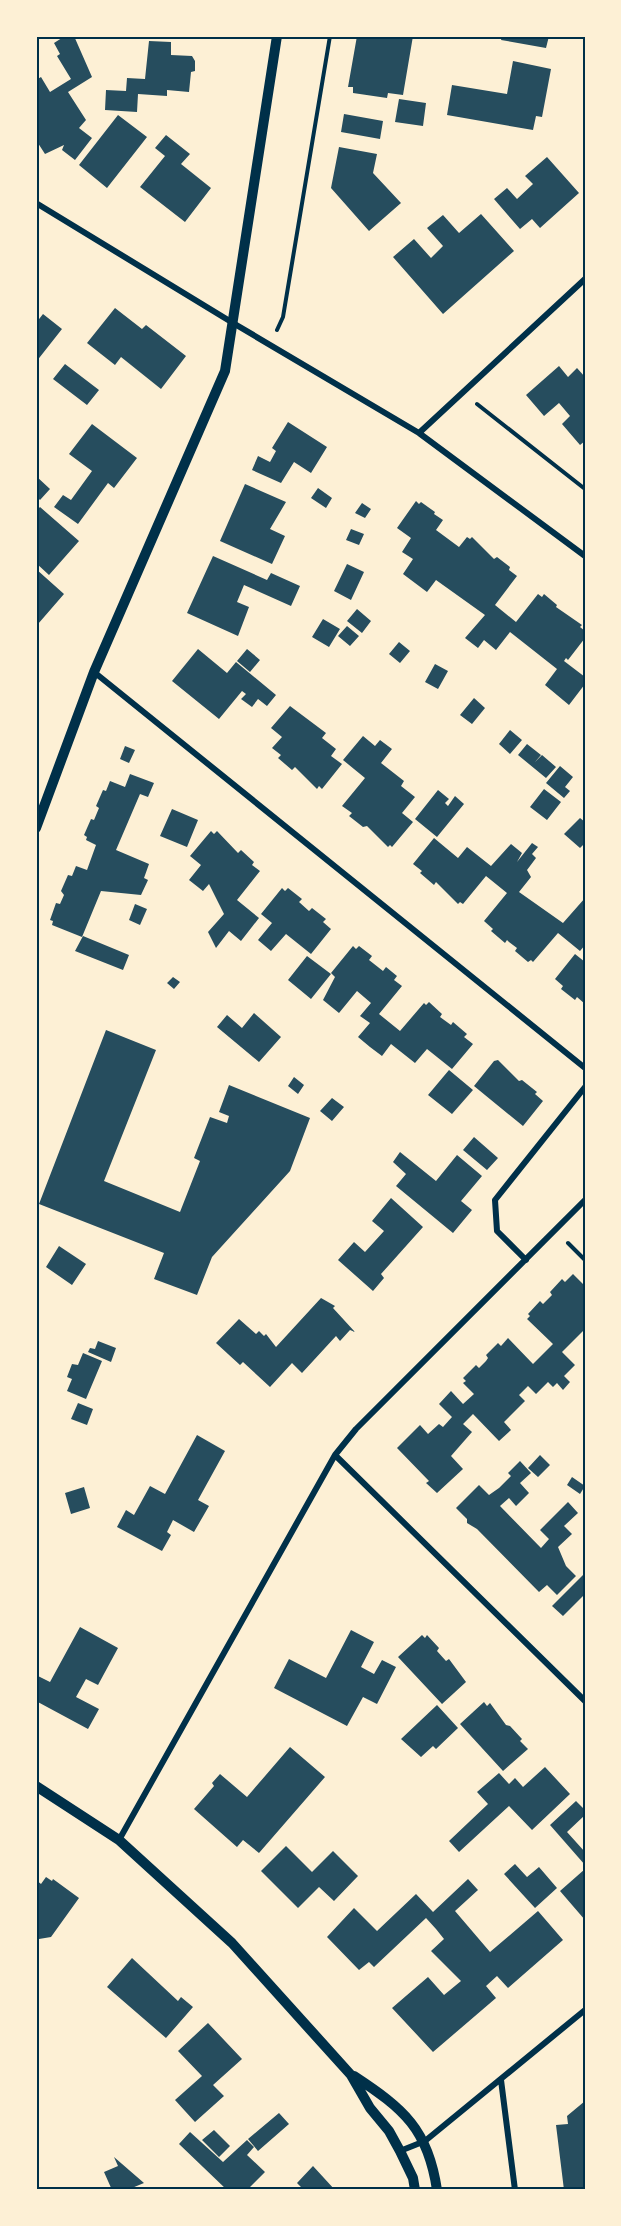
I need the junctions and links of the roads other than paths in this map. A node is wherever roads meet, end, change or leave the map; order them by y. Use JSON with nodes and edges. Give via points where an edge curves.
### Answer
{"nodes":[{"id":1,"x":277,"y":36,"type":"edge"},
{"id":2,"x":36,"y":203,"type":"edge"},
{"id":3,"x":585,"y":279,"type":"edge"},
{"id":4,"x":232,"y":323,"type":"junction"},
{"id":5,"x":419,"y":433,"type":"junction"},
{"id":6,"x":585,"y":556,"type":"edge"},
{"id":7,"x":94,"y":672,"type":"junction"},
{"id":8,"x":36,"y":828,"type":"edge"},
{"id":9,"x":585,"y":1068,"type":"edge"},
{"id":10,"x":585,"y":1087,"type":"edge"},
{"id":11,"x":585,"y":1200,"type":"edge"},
{"id":12,"x":526,"y":1260,"type":"junction"},
{"id":13,"x":335,"y":1455,"type":"junction"},
{"id":14,"x":585,"y":1701,"type":"edge"},
{"id":15,"x":36,"y":1786,"type":"edge"},
{"id":16,"x":119,"y":1840,"type":"junction"},
{"id":17,"x":585,"y":2010,"type":"edge"},
{"id":18,"x":351,"y":2074,"type":"junction"},
{"id":19,"x":501,"y":2080,"type":"junction"},
{"id":20,"x":425,"y":2141,"type":"junction"},
{"id":21,"x":400,"y":2151,"type":"junction"},
{"id":22,"x":416,"y":2190,"type":"edge"},
{"id":23,"x":437,"y":2190,"type":"edge"},
{"id":24,"x":515,"y":2190,"type":"edge"}],
"edges":[{"from":1,"to":4,"type":"street"},
{"from":2,"to":4,"type":"street"},
{"from":3,"to":5,"type":"street"},
{"from":4,"to":5,"type":"street"},
{"from":4,"to":7,"type":"street","via":[[221,381]]},
{"from":5,"to":6,"type":"street"},
{"from":7,"to":8,"type":"street"},
{"from":7,"to":9,"type":"street"},
{"from":10,"to":12,"type":"street","via":[[495,1200],[497,1231]]},
{"from":11,"to":12,"type":"street"},
{"from":12,"to":13,"type":"street","via":[[356,1429]]},
{"from":13,"to":14,"type":"street"},
{"from":13,"to":16,"type":"street"},
{"from":15,"to":16,"type":"street"},
{"from":16,"to":18,"type":"street","via":[[232,1943]]},
{"from":17,"to":19,"type":"street"},
{"from":18,"to":20,"type":"street","via":[[384,2096]]},
{"from":18,"to":21,"type":"street"},
{"from":19,"to":20,"type":"street"},
{"from":19,"to":24,"type":"street"},
{"from":20,"to":21,"type":"street"},
{"from":20,"to":23,"type":"street","via":[[433,2159]]},
{"from":21,"to":22,"type":"street"}]}
